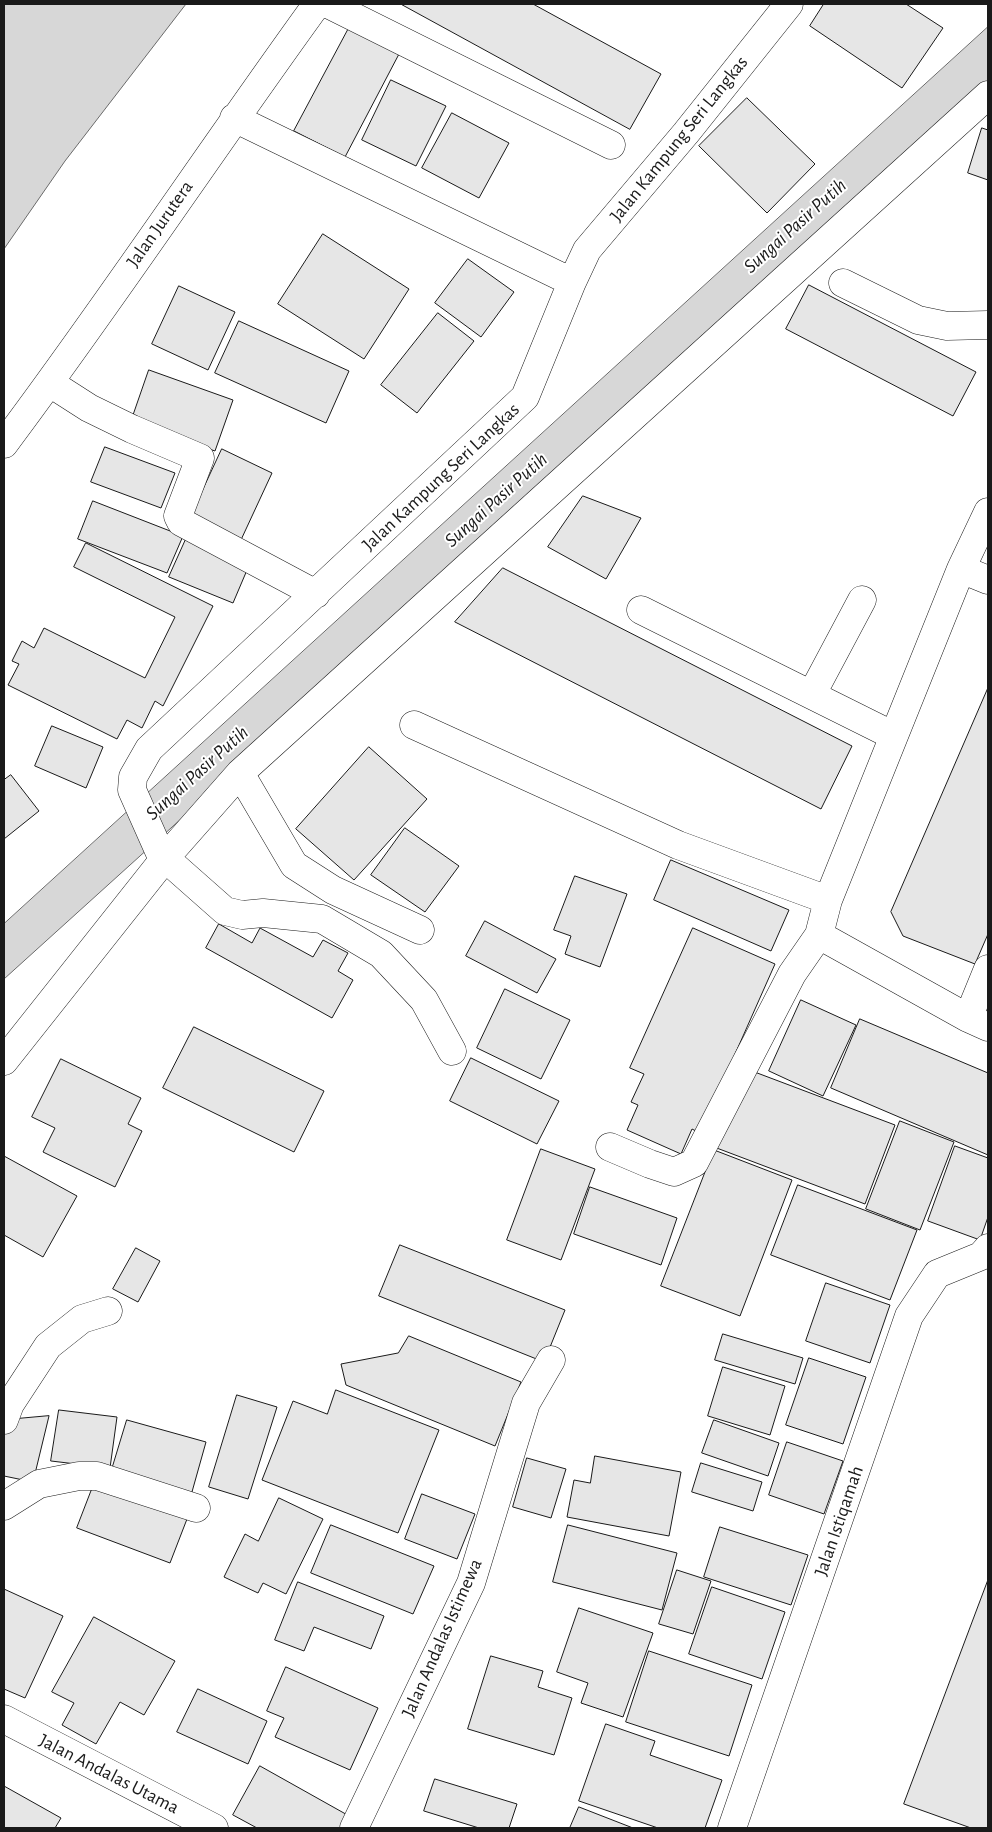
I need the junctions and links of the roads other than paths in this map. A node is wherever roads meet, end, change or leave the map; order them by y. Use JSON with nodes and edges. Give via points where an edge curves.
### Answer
{"nodes":[{"id":1,"x":317,"y":4,"type":"edge"},
{"id":2,"x":328,"y":4,"type":"edge"},
{"id":3,"x":789,"y":4,"type":"edge"},
{"id":4,"x":988,"y":95,"type":"edge"},
{"id":5,"x":234,"y":118,"type":"junction"},
{"id":6,"x":611,"y":146,"type":"dead end"},
{"id":7,"x":572,"y":282,"type":"junction"},
{"id":8,"x":843,"y":283,"type":"dead end"},
{"id":9,"x":988,"y":325,"type":"edge"},
{"id":10,"x":50,"y":383,"type":"junction"},
{"id":11,"x":4,"y":444,"type":"edge"},
{"id":12,"x":988,"y":512,"type":"edge"},
{"id":13,"x":961,"y":569,"type":"junction"},
{"id":14,"x":988,"y":580,"type":"edge"},
{"id":15,"x":316,"y":594,"type":"junction"},
{"id":16,"x":862,"y":600,"type":"dead end"},
{"id":17,"x":641,"y":610,"type":"dead end"},
{"id":18,"x":812,"y":694,"type":"junction"},
{"id":19,"x":414,"y":725,"type":"dead end"},
{"id":20,"x":894,"y":736,"type":"junction"},
{"id":21,"x":240,"y":773,"type":"junction"},
{"id":22,"x":163,"y":855,"type":"junction"},
{"id":23,"x":828,"y":900,"type":"junction"},
{"id":24,"x":420,"y":930,"type":"dead end"},
{"id":25,"x":818,"y":935,"type":"junction"},
{"id":26,"x":988,"y":969,"type":"edge"},
{"id":27,"x":978,"y":1022,"type":"edge"},
{"id":28,"x":452,"y":1051,"type":"dead end"},
{"id":29,"x":4,"y":1061,"type":"edge"},
{"id":30,"x":610,"y":1147,"type":"dead end"},
{"id":31,"x":988,"y":1248,"type":"edge"},
{"id":32,"x":108,"y":1311,"type":"dead end"},
{"id":33,"x":551,"y":1360,"type":"dead end"},
{"id":34,"x":4,"y":1420,"type":"edge"},
{"id":35,"x":4,"y":1506,"type":"edge"},
{"id":36,"x":196,"y":1508,"type":"dead end"},
{"id":37,"x":4,"y":1719,"type":"edge"},
{"id":38,"x":214,"y":1828,"type":"edge"},
{"id":39,"x":354,"y":1828,"type":"edge"},
{"id":40,"x":732,"y":1828,"type":"edge"}],
"edges":[{"from":1,"to":5,"type":"street","name":"Jalan Jurutera"},
{"from":2,"to":6,"type":"street"},
{"from":3,"to":7,"type":"street","name":"Jalan Kampung Seri Langkas","via":[[686,134],[587,250]]},
{"from":4,"to":21,"type":"street"},
{"from":5,"to":7,"type":"street"},
{"from":5,"to":10,"type":"street","name":"Jalan Jurutera"},
{"from":7,"to":15,"type":"street","name":"Jalan Kampung Seri Langkas","via":[[525,397]]},
{"from":8,"to":9,"type":"street","via":[[918,320],[947,326]]},
{"from":10,"to":11,"type":"street","name":"Jalan Jurutera"},
{"from":10,"to":15,"type":"street","via":[[89,408],[200,458],[178,516],[182,522]]},
{"from":12,"to":13,"type":"street"},
{"from":13,"to":14,"type":"street"},
{"from":13,"to":20,"type":"street"},
{"from":15,"to":22,"type":"street","name":"Jalan Kampung Seri Langkas","via":[[149,749],[133,777],[132,790]]},
{"from":16,"to":18,"type":"street"},
{"from":17,"to":18,"type":"street"},
{"from":18,"to":20,"type":"street"},
{"from":19,"to":23,"type":"street","via":[[678,845]]},
{"from":20,"to":23,"type":"street"},
{"from":21,"to":22,"type":"street"},
{"from":21,"to":24,"type":"street","via":[[294,864],[333,890]]},
{"from":22,"to":28,"type":"street","via":[[225,911],[242,916],[263,913],[322,920],[381,954],[424,1000]]},
{"from":22,"to":29,"type":"street"},
{"from":23,"to":25,"type":"street"},
{"from":25,"to":27,"type":"street"},
{"from":25,"to":30,"type":"street","via":[[792,974],[694,1163],[674,1172]]},
{"from":26,"to":27,"type":"street"},
{"from":31,"to":40,"type":"street","name":"Jalan Istiqamah","via":[[981,1256],[936,1274],[909,1316]]},
{"from":32,"to":34,"type":"street","via":[[82,1320],[48,1346],[10,1404]]},
{"from":33,"to":39,"type":"street","name":"Jalan Andalas Istimewa","via":[[526,1403],[471,1583]]},
{"from":35,"to":36,"type":"street","via":[[39,1484],[97,1476]]},
{"from":37,"to":38,"type":"street","name":"Jalan Andalas Utama"}]}
